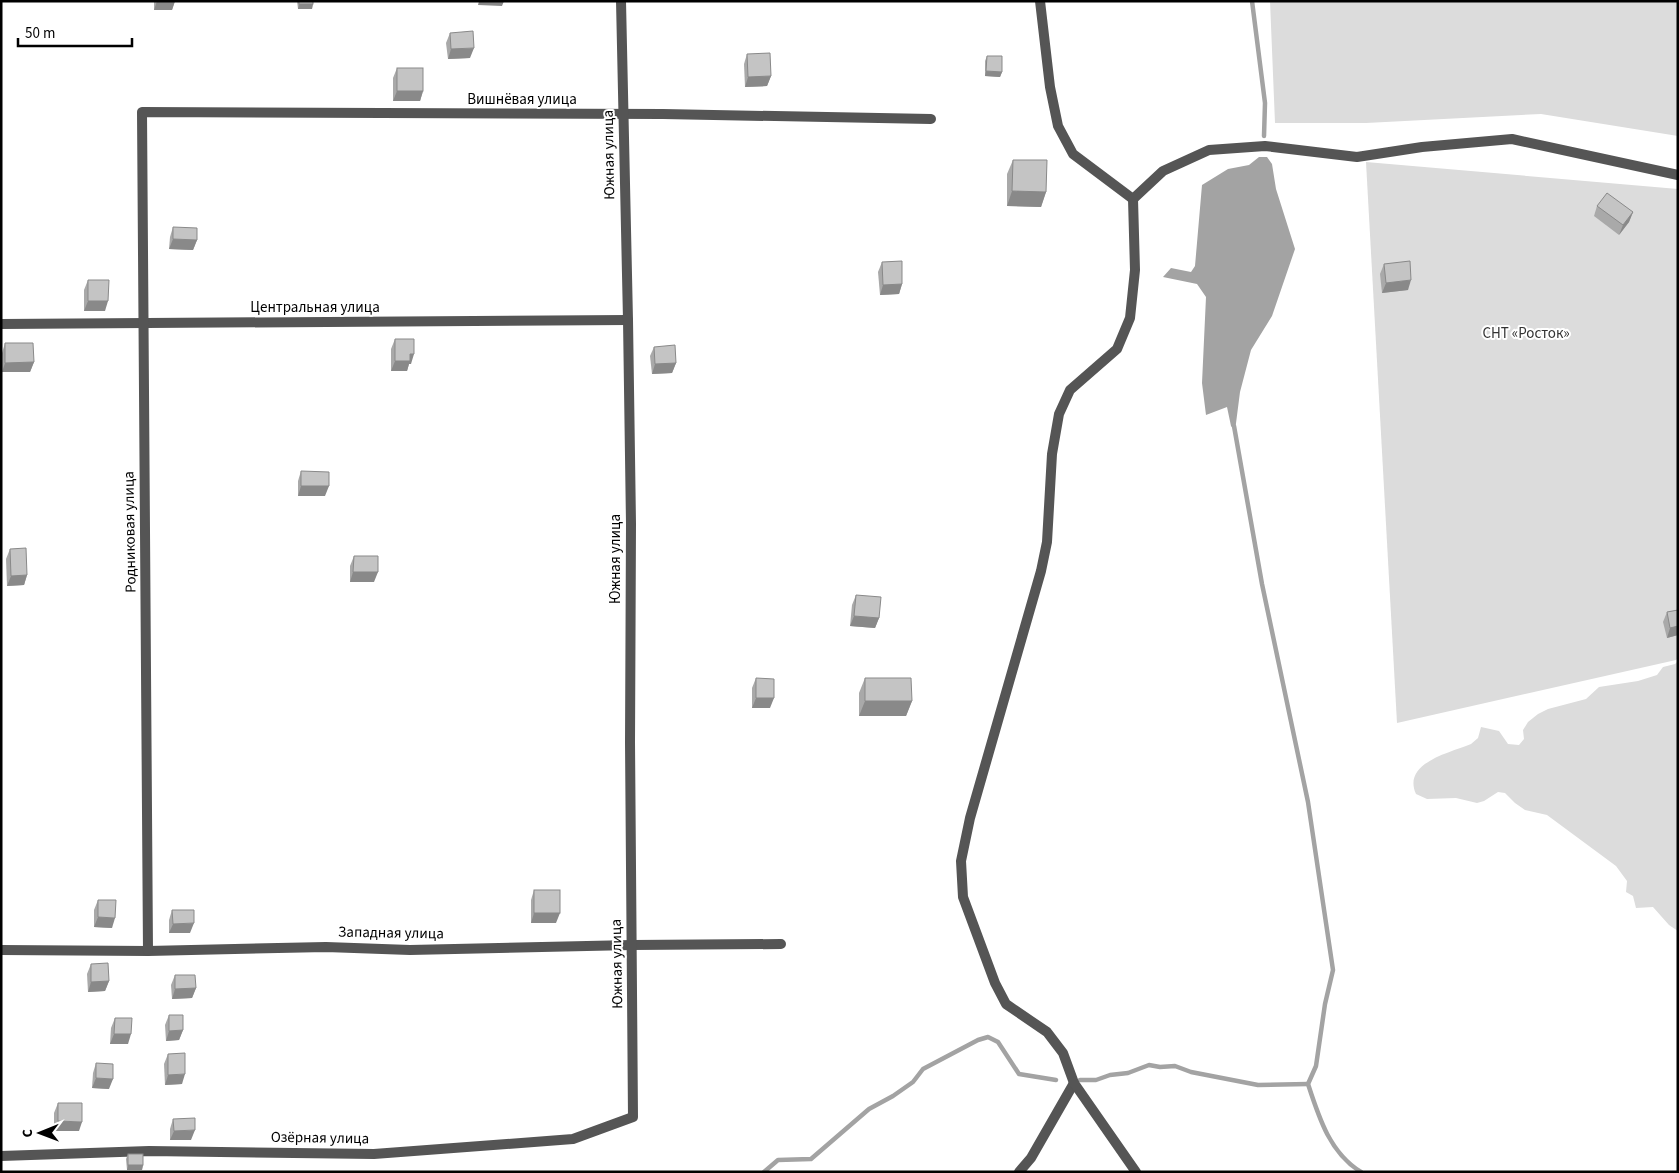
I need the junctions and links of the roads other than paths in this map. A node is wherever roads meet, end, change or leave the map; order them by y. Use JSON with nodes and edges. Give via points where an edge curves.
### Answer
{"nodes":[{"id":1,"x":621,"y":1,"type":"edge"},
{"id":2,"x":1040,"y":1,"type":"edge"},
{"id":3,"x":142,"y":112,"type":"joint"},
{"id":4,"x":623,"y":114,"type":"junction"},
{"id":5,"x":931,"y":119,"type":"dead end"},
{"id":6,"x":1678,"y":176,"type":"edge"},
{"id":7,"x":1133,"y":199,"type":"junction"},
{"id":8,"x":628,"y":320,"type":"junction"},
{"id":9,"x":143,"y":323,"type":"junction"},
{"id":10,"x":1,"y":324,"type":"edge"},
{"id":11,"x":781,"y":944,"type":"dead end"},
{"id":12,"x":632,"y":945,"type":"junction"},
{"id":13,"x":1,"y":950,"type":"edge"},
{"id":14,"x":148,"y":951,"type":"junction"},
{"id":15,"x":1074,"y":1083,"type":"junction"},
{"id":16,"x":634,"y":1117,"type":"joint"},
{"id":17,"x":1,"y":1156,"type":"edge"},
{"id":18,"x":1019,"y":1172,"type":"edge"},
{"id":19,"x":1136,"y":1172,"type":"edge"}],
"edges":[{"from":1,"to":4,"type":"street","name":"Южная улица"},
{"from":2,"to":7,"type":"street","via":[[1058,126],[1073,154]]},
{"from":3,"to":4,"type":"street","name":"Вишнёвая улица"},
{"from":3,"to":9,"type":"street","name":"Родниковая улица"},
{"from":4,"to":5,"type":"street","name":"Вишнёвая улица"},
{"from":4,"to":8,"type":"street","name":"Южная улица"},
{"from":6,"to":7,"type":"street","via":[[1512,139],[1357,157],[1264,146],[1209,150],[1163,171]]},
{"from":7,"to":15,"type":"street","via":[[1135,270],[1130,318],[1117,349],[1070,390],[1059,414],[1052,454],[1047,542],[960,861],[963,897],[995,983],[1006,1004],[1046,1032],[1058,1046]]},
{"from":8,"to":9,"type":"street","name":"Центральная улица"},
{"from":8,"to":12,"type":"street","name":"Южная улица"},
{"from":9,"to":10,"type":"street","name":"Центральная улица"},
{"from":9,"to":14,"type":"street","name":"Родниковая улица"},
{"from":11,"to":12,"type":"street","name":"Западная улица"},
{"from":12,"to":14,"type":"street","name":"Западная улица"},
{"from":12,"to":16,"type":"street","name":"Южная улица"},
{"from":13,"to":14,"type":"street","name":"Западная улица"},
{"from":15,"to":18,"type":"street","via":[[1032,1158]]},
{"from":15,"to":19,"type":"street"},
{"from":16,"to":17,"type":"street","name":"Озёрная улица","via":[[573,1139],[374,1154],[149,1151]]}]}
